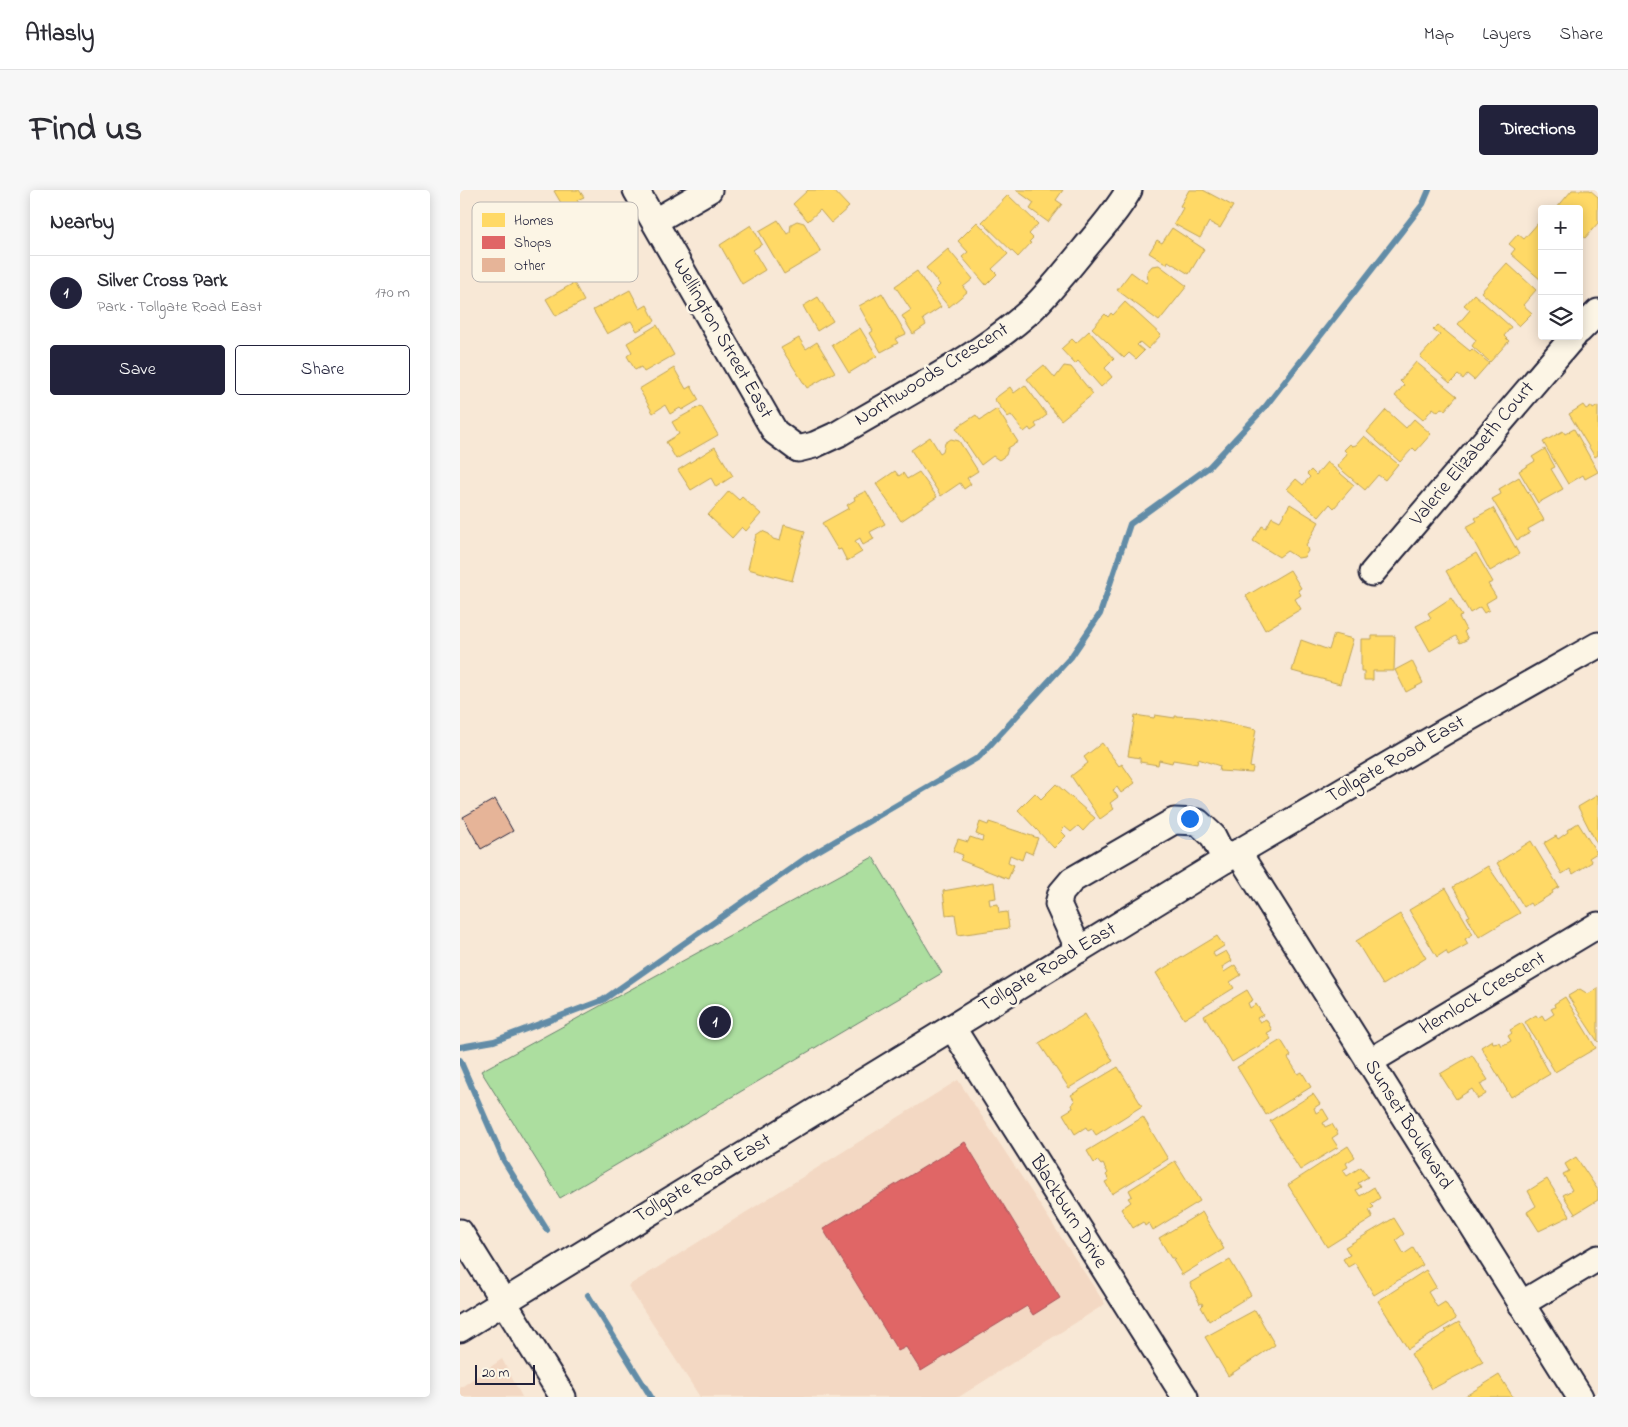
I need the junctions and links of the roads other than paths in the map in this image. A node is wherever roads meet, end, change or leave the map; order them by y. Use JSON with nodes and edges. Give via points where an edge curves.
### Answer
{"nodes":[{"id":1,"x":636,"y":190,"type":"edge"},
{"id":2,"x":709,"y":190,"type":"edge"},
{"id":3,"x":1129,"y":190,"type":"edge"},
{"id":4,"x":655,"y":221,"type":"junction"},
{"id":5,"x":1598,"y":312,"type":"edge"},
{"id":6,"x":1583,"y":327,"type":"edge"},
{"id":7,"x":1571,"y":340,"type":"edge"},
{"id":8,"x":798,"y":449,"type":"joint"},
{"id":9,"x":1372,"y":573,"type":"dead end"},
{"id":10,"x":1598,"y":645,"type":"edge"},
{"id":11,"x":1232,"y":856,"type":"junction"},
{"id":12,"x":1598,"y":925,"type":"edge"},
{"id":13,"x":1079,"y":950,"type":"junction"},
{"id":14,"x":952,"y":1027,"type":"junction"},
{"id":15,"x":1369,"y":1062,"type":"junction"},
{"id":16,"x":460,"y":1232,"type":"edge"},
{"id":17,"x":1598,"y":1258,"type":"edge"},
{"id":18,"x":504,"y":1300,"type":"junction"},
{"id":19,"x":1521,"y":1304,"type":"junction"},
{"id":20,"x":460,"y":1329,"type":"edge"},
{"id":21,"x":563,"y":1397,"type":"edge"},
{"id":22,"x":1185,"y":1397,"type":"edge"},
{"id":23,"x":1580,"y":1397,"type":"edge"}],
"edges":[{"from":1,"to":4,"type":"street"},
{"from":2,"to":4,"type":"street"},
{"from":3,"to":8,"type":"street","name":"Northwoods Crescent","via":[[1070,266],[1031,310],[1006,331],[838,434]]},
{"from":4,"to":8,"type":"street","name":"Wellington Street East","via":[[775,432]]},
{"from":5,"to":6,"type":"street"},
{"from":7,"to":9,"type":"street","name":"Valerie Elizabeth Court"},
{"from":10,"to":11,"type":"street","name":"Tollgate Road East"},
{"from":11,"to":13,"type":"street","name":"Tollgate Road East"},
{"from":11,"to":13,"type":"street","name":"Sunset Boulevard","via":[[1198,822],[1174,821],[1072,880],[1061,892],[1058,904]]},
{"from":11,"to":15,"type":"street","name":"Sunset Boulevard"},
{"from":12,"to":15,"type":"street","name":"Hemlock Crescent"},
{"from":13,"to":14,"type":"street","name":"Tollgate Road East"},
{"from":14,"to":18,"type":"street","name":"Tollgate Road East"},
{"from":14,"to":22,"type":"street","name":"Blackburn Drive"},
{"from":15,"to":19,"type":"street","name":"Sunset Boulevard"},
{"from":16,"to":18,"type":"street"},
{"from":17,"to":19,"type":"street"},
{"from":18,"to":20,"type":"street","name":"Tollgate Road East"},
{"from":18,"to":21,"type":"street"},
{"from":19,"to":23,"type":"street","name":"Sunset Boulevard"}]}
